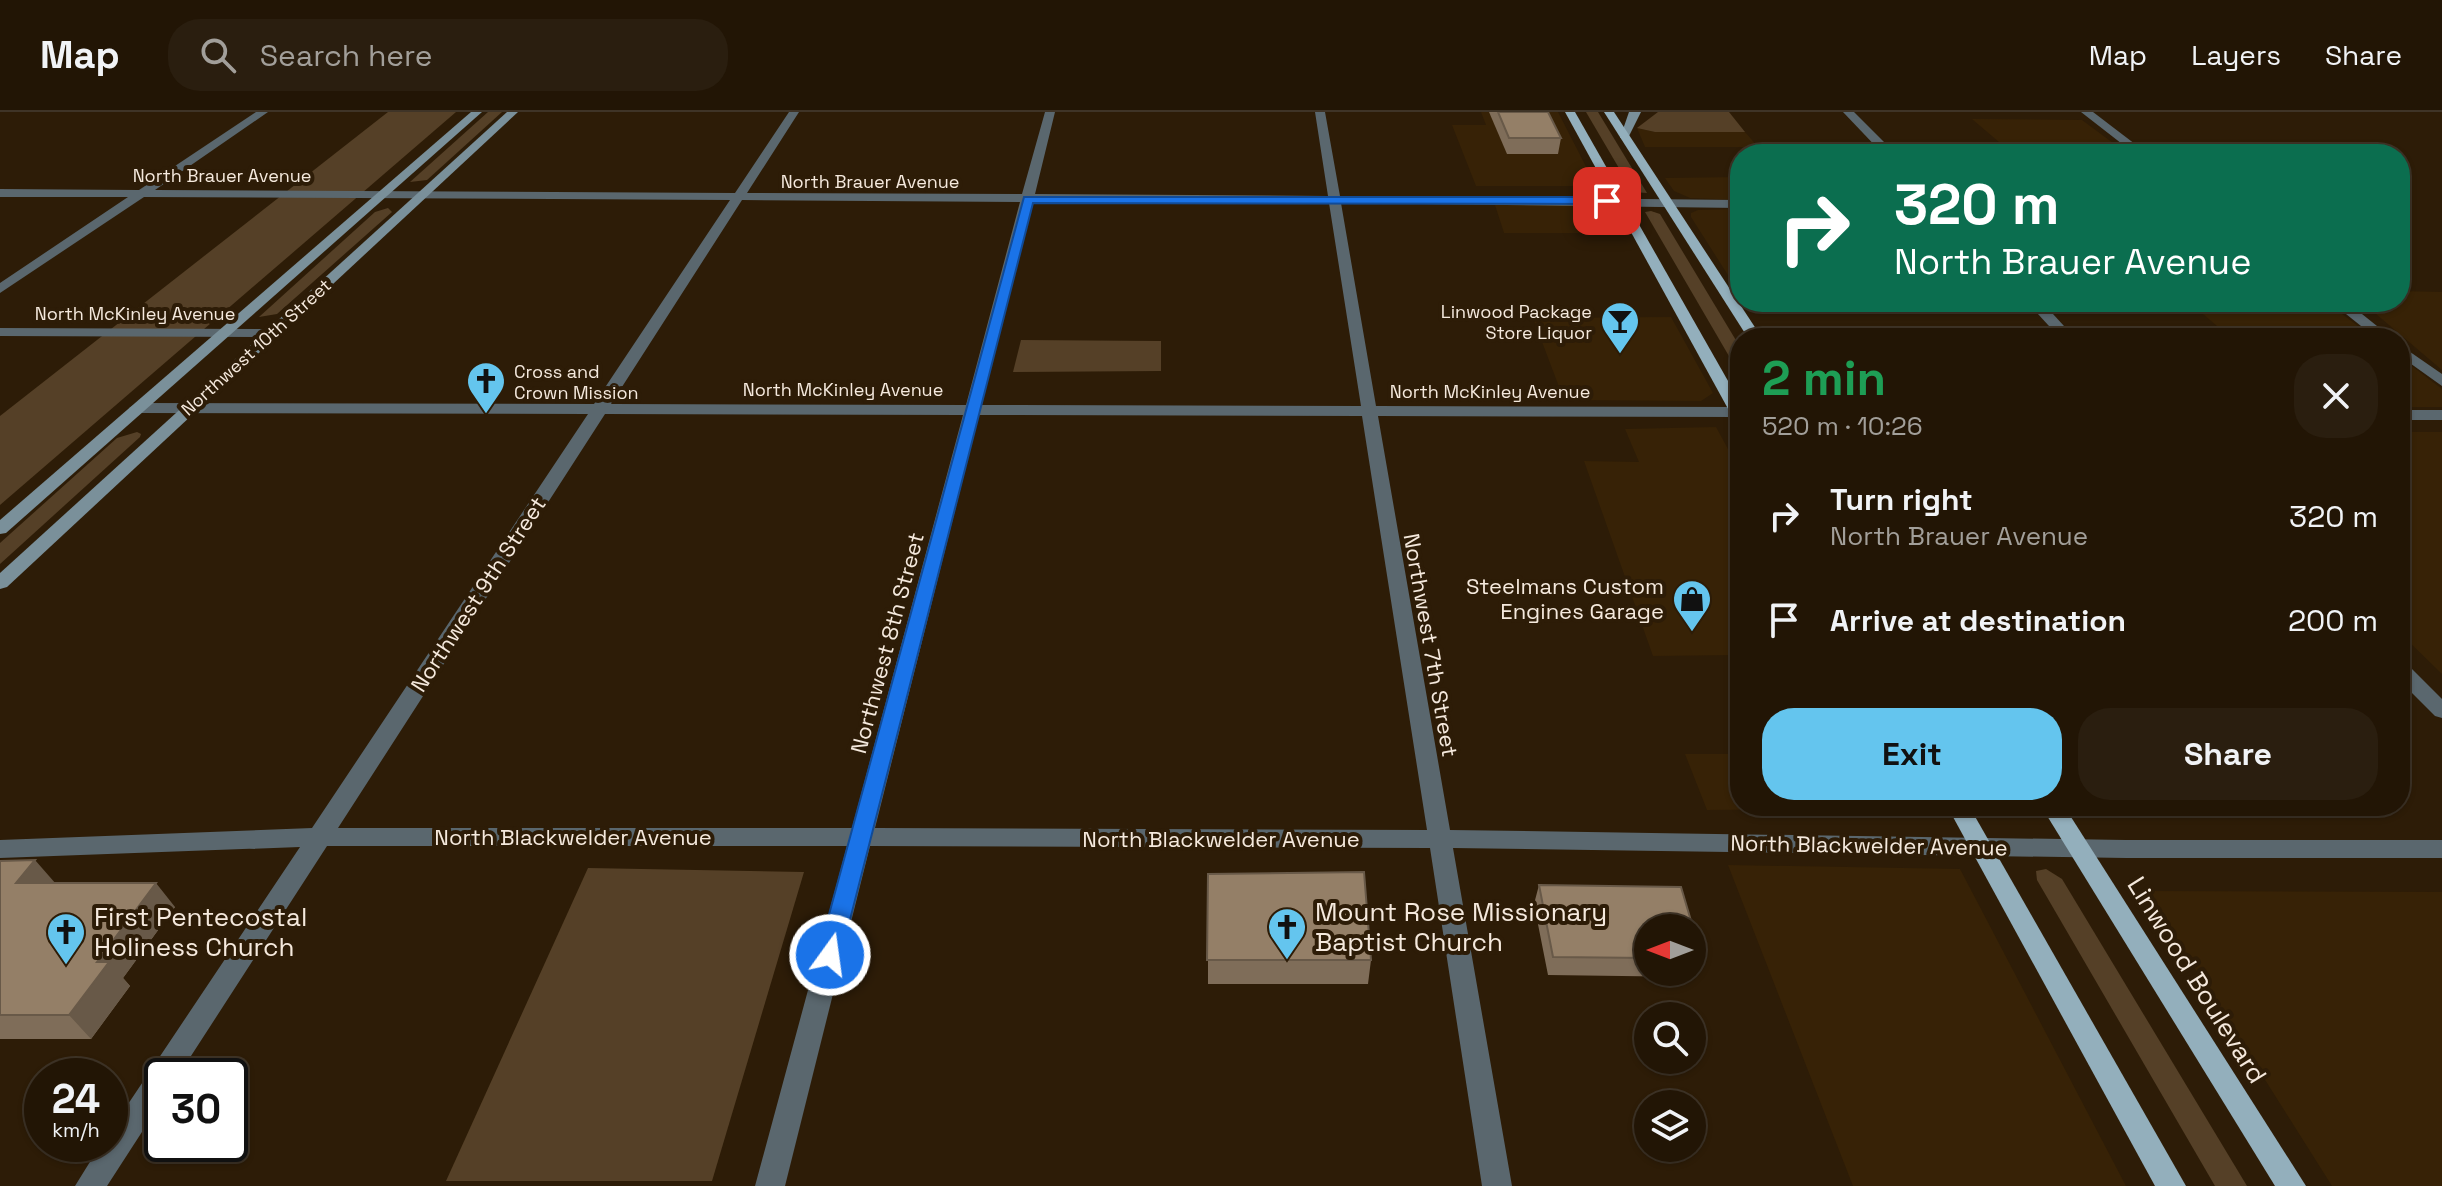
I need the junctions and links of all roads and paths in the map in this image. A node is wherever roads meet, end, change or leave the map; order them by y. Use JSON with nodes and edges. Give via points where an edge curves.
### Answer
{"nodes":[{"id":1,"x":263,"y":112,"type":"edge"},
{"id":2,"x":477,"y":112,"type":"edge"},
{"id":3,"x":513,"y":112,"type":"edge"},
{"id":4,"x":794,"y":112,"type":"edge"},
{"id":5,"x":1050,"y":112,"type":"edge"},
{"id":6,"x":1320,"y":112,"type":"edge"},
{"id":7,"x":1570,"y":112,"type":"edge"},
{"id":8,"x":1609,"y":112,"type":"edge"},
{"id":9,"x":1636,"y":112,"type":"edge"},
{"id":10,"x":1848,"y":112,"type":"edge"},
{"id":11,"x":2086,"y":112,"type":"edge"},
{"id":12,"x":1624,"y":136,"type":"junction"},
{"id":13,"x":1880,"y":144,"type":"edge"},
{"id":14,"x":2129,"y":144,"type":"edge"},
{"id":15,"x":0,"y":193,"type":"edge"},
{"id":16,"x":142,"y":193,"type":"junction"},
{"id":17,"x":383,"y":194,"type":"junction"},
{"id":18,"x":421,"y":195,"type":"junction"},
{"id":19,"x":737,"y":198,"type":"junction"},
{"id":20,"x":1332,"y":199,"type":"junction"},
{"id":21,"x":1028,"y":200,"type":"junction"},
{"id":22,"x":1619,"y":201,"type":"junction"},
{"id":23,"x":1666,"y":203,"type":"junction"},
{"id":24,"x":1730,"y":204,"type":"edge"},
{"id":25,"x":0,"y":289,"type":"edge"},
{"id":26,"x":1730,"y":300,"type":"edge"},
{"id":27,"x":2043,"y":312,"type":"edge"},
{"id":28,"x":2351,"y":312,"type":"edge"},
{"id":29,"x":2059,"y":328,"type":"edge"},
{"id":30,"x":2372,"y":328,"type":"edge"},
{"id":31,"x":0,"y":332,"type":"edge"},
{"id":32,"x":270,"y":333,"type":"junction"},
{"id":33,"x":222,"y":334,"type":"junction"},
{"id":34,"x":2410,"y":357,"type":"edge"},
{"id":35,"x":2442,"y":381,"type":"edge"},
{"id":36,"x":1730,"y":398,"type":"edge"},
{"id":37,"x":600,"y":407,"type":"junction"},
{"id":38,"x":137,"y":408,"type":"junction"},
{"id":39,"x":189,"y":408,"type":"junction"},
{"id":40,"x":974,"y":409,"type":"junction"},
{"id":41,"x":1367,"y":411,"type":"junction"},
{"id":42,"x":1730,"y":414,"type":"edge"},
{"id":43,"x":2410,"y":415,"type":"edge"},
{"id":44,"x":2442,"y":415,"type":"edge"},
{"id":45,"x":0,"y":529,"type":"edge"},
{"id":46,"x":0,"y":583,"type":"edge"},
{"id":47,"x":2410,"y":679,"type":"edge"},
{"id":48,"x":2442,"y":711,"type":"edge"},
{"id":49,"x":1964,"y":816,"type":"edge"},
{"id":50,"x":2058,"y":816,"type":"edge"},
{"id":51,"x":320,"y":837,"type":"junction"},
{"id":52,"x":859,"y":839,"type":"junction"},
{"id":53,"x":1439,"y":839,"type":"junction"},
{"id":54,"x":1981,"y":846,"type":"junction"},
{"id":55,"x":2079,"y":848,"type":"junction"},
{"id":56,"x":0,"y":849,"type":"edge"},
{"id":57,"x":2442,"y":849,"type":"edge"},
{"id":58,"x":174,"y":1058,"type":"edge"},
{"id":59,"x":144,"y":1104,"type":"edge"},
{"id":60,"x":90,"y":1186,"type":"edge"},
{"id":61,"x":770,"y":1186,"type":"edge"},
{"id":62,"x":1497,"y":1186,"type":"edge"},
{"id":63,"x":2171,"y":1186,"type":"edge"},
{"id":64,"x":2291,"y":1186,"type":"edge"}],
"edges":[{"from":1,"to":16,"type":"street"},
{"from":2,"to":17,"type":"main road","name":"Northwest 10th Street"},
{"from":3,"to":18,"type":"main road","name":"Northwest 10th Street"},
{"from":4,"to":19,"type":"street","name":"Northwest 9th Street"},
{"from":5,"to":21,"type":"street","name":"Northwest 8th Street"},
{"from":6,"to":20,"type":"street","name":"Northwest 7th Street"},
{"from":7,"to":22,"type":"main road"},
{"from":8,"to":12,"type":"main road"},
{"from":9,"to":12,"type":"main road"},
{"from":10,"to":13,"type":"street"},
{"from":11,"to":14,"type":"street"},
{"from":12,"to":23,"type":"main road"},
{"from":15,"to":16,"type":"street","name":"North Brauer Avenue"},
{"from":16,"to":17,"type":"street","name":"North Brauer Avenue"},
{"from":16,"to":25,"type":"street"},
{"from":17,"to":18,"type":"street","name":"North Brauer Avenue"},
{"from":17,"to":33,"type":"main road","name":"Northwest 10th Street"},
{"from":18,"to":19,"type":"street","name":"North Brauer Avenue"},
{"from":18,"to":32,"type":"main road","name":"Northwest 10th Street"},
{"from":19,"to":21,"type":"street","name":"North Brauer Avenue"},
{"from":19,"to":37,"type":"street","name":"Northwest 9th Street"},
{"from":20,"to":21,"type":"street","name":"North Brauer Avenue"},
{"from":20,"to":22,"type":"street","name":"North Brauer Avenue"},
{"from":20,"to":41,"type":"street","name":"Northwest 7th Street"},
{"from":21,"to":40,"type":"street","name":"Northwest 8th Street"},
{"from":22,"to":23,"type":"street","name":"North Brauer Avenue"},
{"from":22,"to":36,"type":"main road"},
{"from":23,"to":24,"type":"street","name":"North Brauer Avenue"},
{"from":23,"to":26,"type":"main road"},
{"from":27,"to":29,"type":"street"},
{"from":28,"to":30,"type":"street"},
{"from":31,"to":33,"type":"street","name":"North McKinley Avenue"},
{"from":32,"to":33,"type":"street","name":"North McKinley Avenue"},
{"from":32,"to":39,"type":"main road","name":"Northwest 10th Street"},
{"from":33,"to":38,"type":"main road","name":"Northwest 10th Street"},
{"from":34,"to":35,"type":"street"},
{"from":37,"to":39,"type":"street","name":"North McKinley Avenue"},
{"from":37,"to":40,"type":"street","name":"North McKinley Avenue"},
{"from":37,"to":51,"type":"street","name":"Northwest 9th Street"},
{"from":38,"to":39,"type":"street","name":"North McKinley Avenue"},
{"from":38,"to":45,"type":"main road","name":"Northwest 10th Street"},
{"from":39,"to":46,"type":"main road","name":"Northwest 10th Street"},
{"from":40,"to":41,"type":"street","name":"North McKinley Avenue"},
{"from":40,"to":52,"type":"street","name":"Northwest 8th Street"},
{"from":41,"to":42,"type":"street","name":"North McKinley Avenue"},
{"from":41,"to":53,"type":"street","name":"Northwest 7th Street"},
{"from":43,"to":44,"type":"street"},
{"from":47,"to":48,"type":"street"},
{"from":49,"to":54,"type":"main road"},
{"from":50,"to":55,"type":"main road","name":"Linwood Boulevard"},
{"from":51,"to":52,"type":"street","name":"North Blackwelder Avenue"},
{"from":51,"to":56,"type":"street","name":"North Blackwelder Avenue"},
{"from":51,"to":58,"type":"street","name":"Northwest 9th Street"},
{"from":52,"to":53,"type":"street","name":"North Blackwelder Avenue"},
{"from":52,"to":61,"type":"street","name":"Northwest 8th Street"},
{"from":53,"to":54,"type":"street","name":"North Blackwelder Avenue"},
{"from":53,"to":62,"type":"street","name":"Northwest 7th Street"},
{"from":54,"to":55,"type":"street","name":"North Blackwelder Avenue"},
{"from":54,"to":63,"type":"main road"},
{"from":55,"to":57,"type":"street","name":"North Blackwelder Avenue"},
{"from":55,"to":64,"type":"main road","name":"Linwood Boulevard"},
{"from":59,"to":60,"type":"street","name":"Northwest 9th Street"}]}
